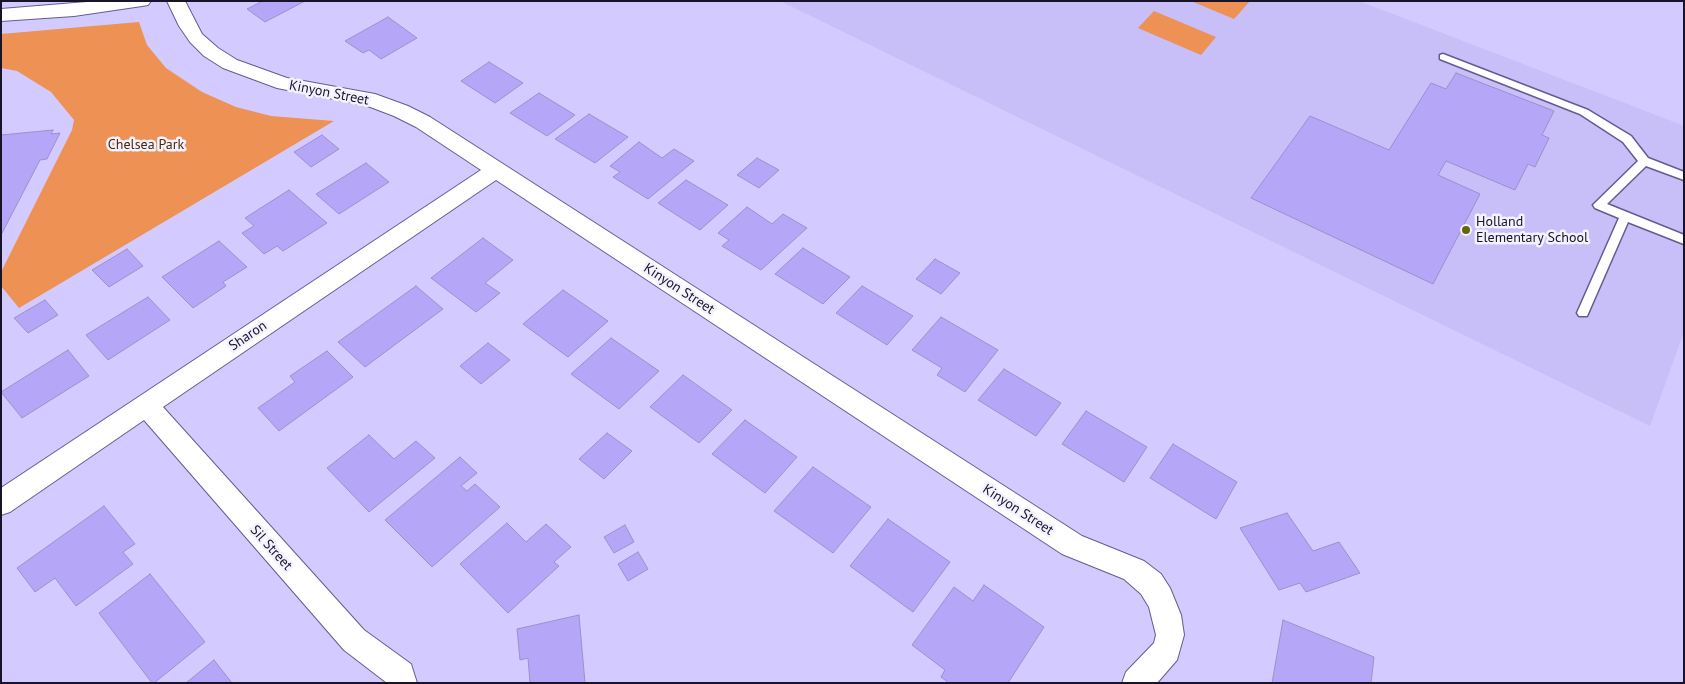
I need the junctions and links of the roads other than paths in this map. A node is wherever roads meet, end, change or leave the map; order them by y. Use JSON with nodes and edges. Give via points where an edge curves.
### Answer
{"nodes":[{"id":1,"x":142,"y":1,"type":"edge"},
{"id":2,"x":176,"y":1,"type":"edge"},
{"id":3,"x":79,"y":6,"type":"edge"},
{"id":4,"x":1,"y":15,"type":"edge"},
{"id":5,"x":1443,"y":57,"type":"dead end"},
{"id":6,"x":1644,"y":161,"type":"junction"},
{"id":7,"x":495,"y":170,"type":"junction"},
{"id":8,"x":1684,"y":176,"type":"edge"},
{"id":9,"x":1625,"y":216,"type":"junction"},
{"id":10,"x":1684,"y":240,"type":"edge"},
{"id":11,"x":1583,"y":313,"type":"dead end"},
{"id":12,"x":146,"y":405,"type":"junction"},
{"id":13,"x":1,"y":503,"type":"edge"},
{"id":14,"x":402,"y":683,"type":"edge"},
{"id":15,"x":1137,"y":683,"type":"edge"}],
"edges":[{"from":1,"to":3,"type":"street"},
{"from":2,"to":7,"type":"street","name":"Kinyon Street","via":[[196,38],[230,64],[284,84],[368,99],[401,111]]},
{"from":3,"to":4,"type":"street"},
{"from":5,"to":6,"type":"lane","via":[[1584,112],[1627,139]]},
{"from":6,"to":8,"type":"lane"},
{"from":6,"to":9,"type":"lane","via":[[1599,205]]},
{"from":7,"to":12,"type":"street","name":"Sharon"},
{"from":7,"to":15,"type":"street","name":"Kinyon Street","via":[[1072,545],[1134,570],[1151,584],[1160,598],[1170,635],[1167,650]]},
{"from":9,"to":10,"type":"lane"},
{"from":9,"to":11,"type":"lane"},
{"from":12,"to":13,"type":"street","name":"Sharon"},
{"from":12,"to":14,"type":"street","name":"Sil Street","via":[[354,640],[401,674]]}]}
